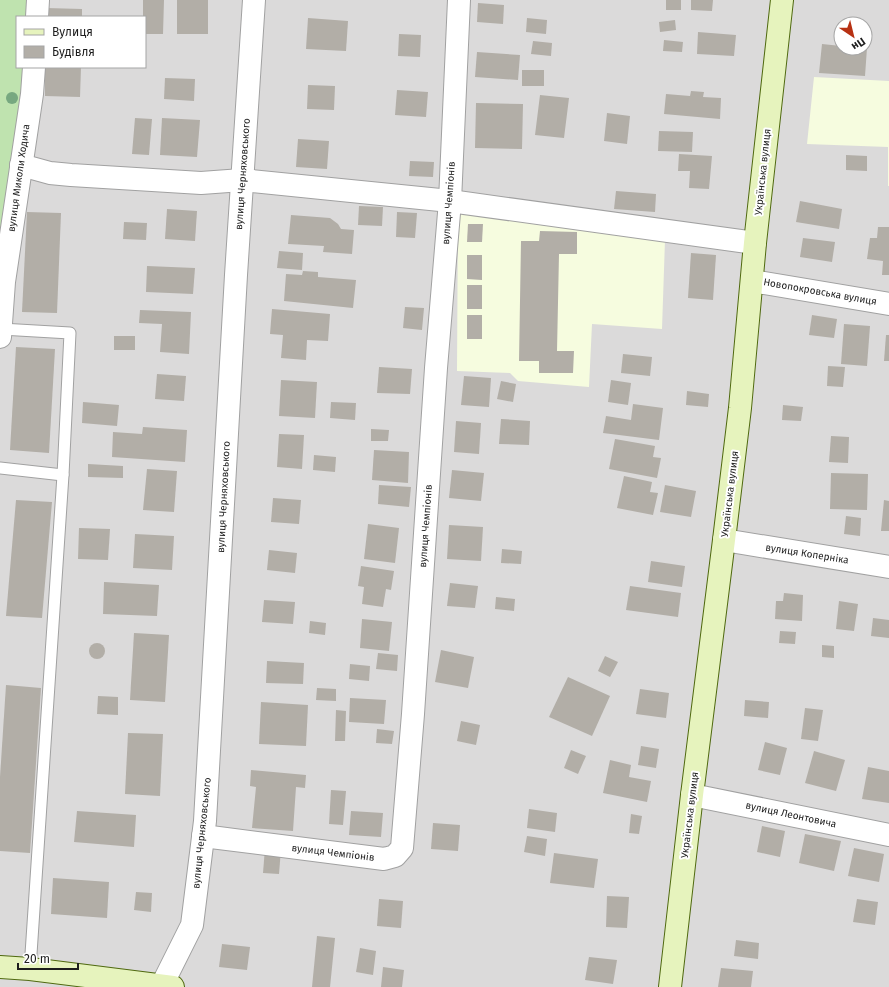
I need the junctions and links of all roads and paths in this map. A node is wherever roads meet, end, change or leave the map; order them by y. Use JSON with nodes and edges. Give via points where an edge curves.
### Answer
{"nodes":[{"id":1,"x":38,"y":0,"type":"edge"},
{"id":2,"x":254,"y":0,"type":"edge"},
{"id":3,"x":459,"y":0,"type":"edge"},
{"id":4,"x":782,"y":0,"type":"edge"},
{"id":5,"x":37,"y":16,"type":"edge"},
{"id":6,"x":34,"y":68,"type":"edge"},
{"id":7,"x":21,"y":165,"type":"junction"},
{"id":8,"x":242,"y":180,"type":"junction"},
{"id":9,"x":450,"y":201,"type":"junction"},
{"id":10,"x":755,"y":243,"type":"junction"},
{"id":11,"x":752,"y":281,"type":"junction"},
{"id":12,"x":889,"y":304,"type":"edge"},
{"id":13,"x":0,"y":333,"type":"edge"},
{"id":14,"x":0,"y":468,"type":"edge"},
{"id":15,"x":63,"y":475,"type":"junction"},
{"id":16,"x":724,"y":540,"type":"junction"},
{"id":17,"x":889,"y":567,"type":"edge"},
{"id":18,"x":692,"y":795,"type":"junction"},
{"id":19,"x":889,"y":835,"type":"edge"},
{"id":20,"x":203,"y":836,"type":"junction"},
{"id":21,"x":0,"y":967,"type":"edge"},
{"id":22,"x":30,"y":969,"type":"junction"},
{"id":23,"x":165,"y":987,"type":"edge"},
{"id":24,"x":670,"y":987,"type":"edge"}],
"edges":[{"from":1,"to":5,"type":"street"},
{"from":2,"to":8,"type":"street","name":"вулиця Черняховського"},
{"from":3,"to":9,"type":"street","name":"вулиця Чемпіонів"},
{"from":4,"to":10,"type":"main road","name":"Українська вулиця"},
{"from":6,"to":7,"type":"street","name":"вулиця Миколи Ходича"},
{"from":7,"to":8,"type":"street","via":[[71,176],[201,183]]},
{"from":7,"to":13,"type":"street","name":"вулиця Миколи Ходича","via":[[4,282]]},
{"from":8,"to":9,"type":"street"},
{"from":8,"to":20,"type":"street","name":"вулиця Черняховського"},
{"from":9,"to":10,"type":"street"},
{"from":9,"to":20,"type":"street","name":"вулиця Чемпіонів","via":[[402,848],[395,856],[384,859]]},
{"from":10,"to":11,"type":"main road","name":"Українська вулиця"},
{"from":11,"to":12,"type":"street","name":"Новопокровська вулиця"},
{"from":11,"to":16,"type":"main road","name":"Українська вулиця"},
{"from":13,"to":15,"type":"lane","via":[[70,333]]},
{"from":14,"to":15,"type":"lane"},
{"from":15,"to":22,"type":"lane"},
{"from":16,"to":17,"type":"street","name":"вулиця Коперніка"},
{"from":16,"to":18,"type":"main road","name":"Українська вулиця"},
{"from":18,"to":19,"type":"street","name":"вулиця Леонтовича"},
{"from":18,"to":24,"type":"main road","name":"Українська вулиця"},
{"from":20,"to":23,"type":"street","name":"вулиця Черняховського","via":[[192,924]]},
{"from":21,"to":22,"type":"main road"},
{"from":22,"to":23,"type":"main road"}]}
